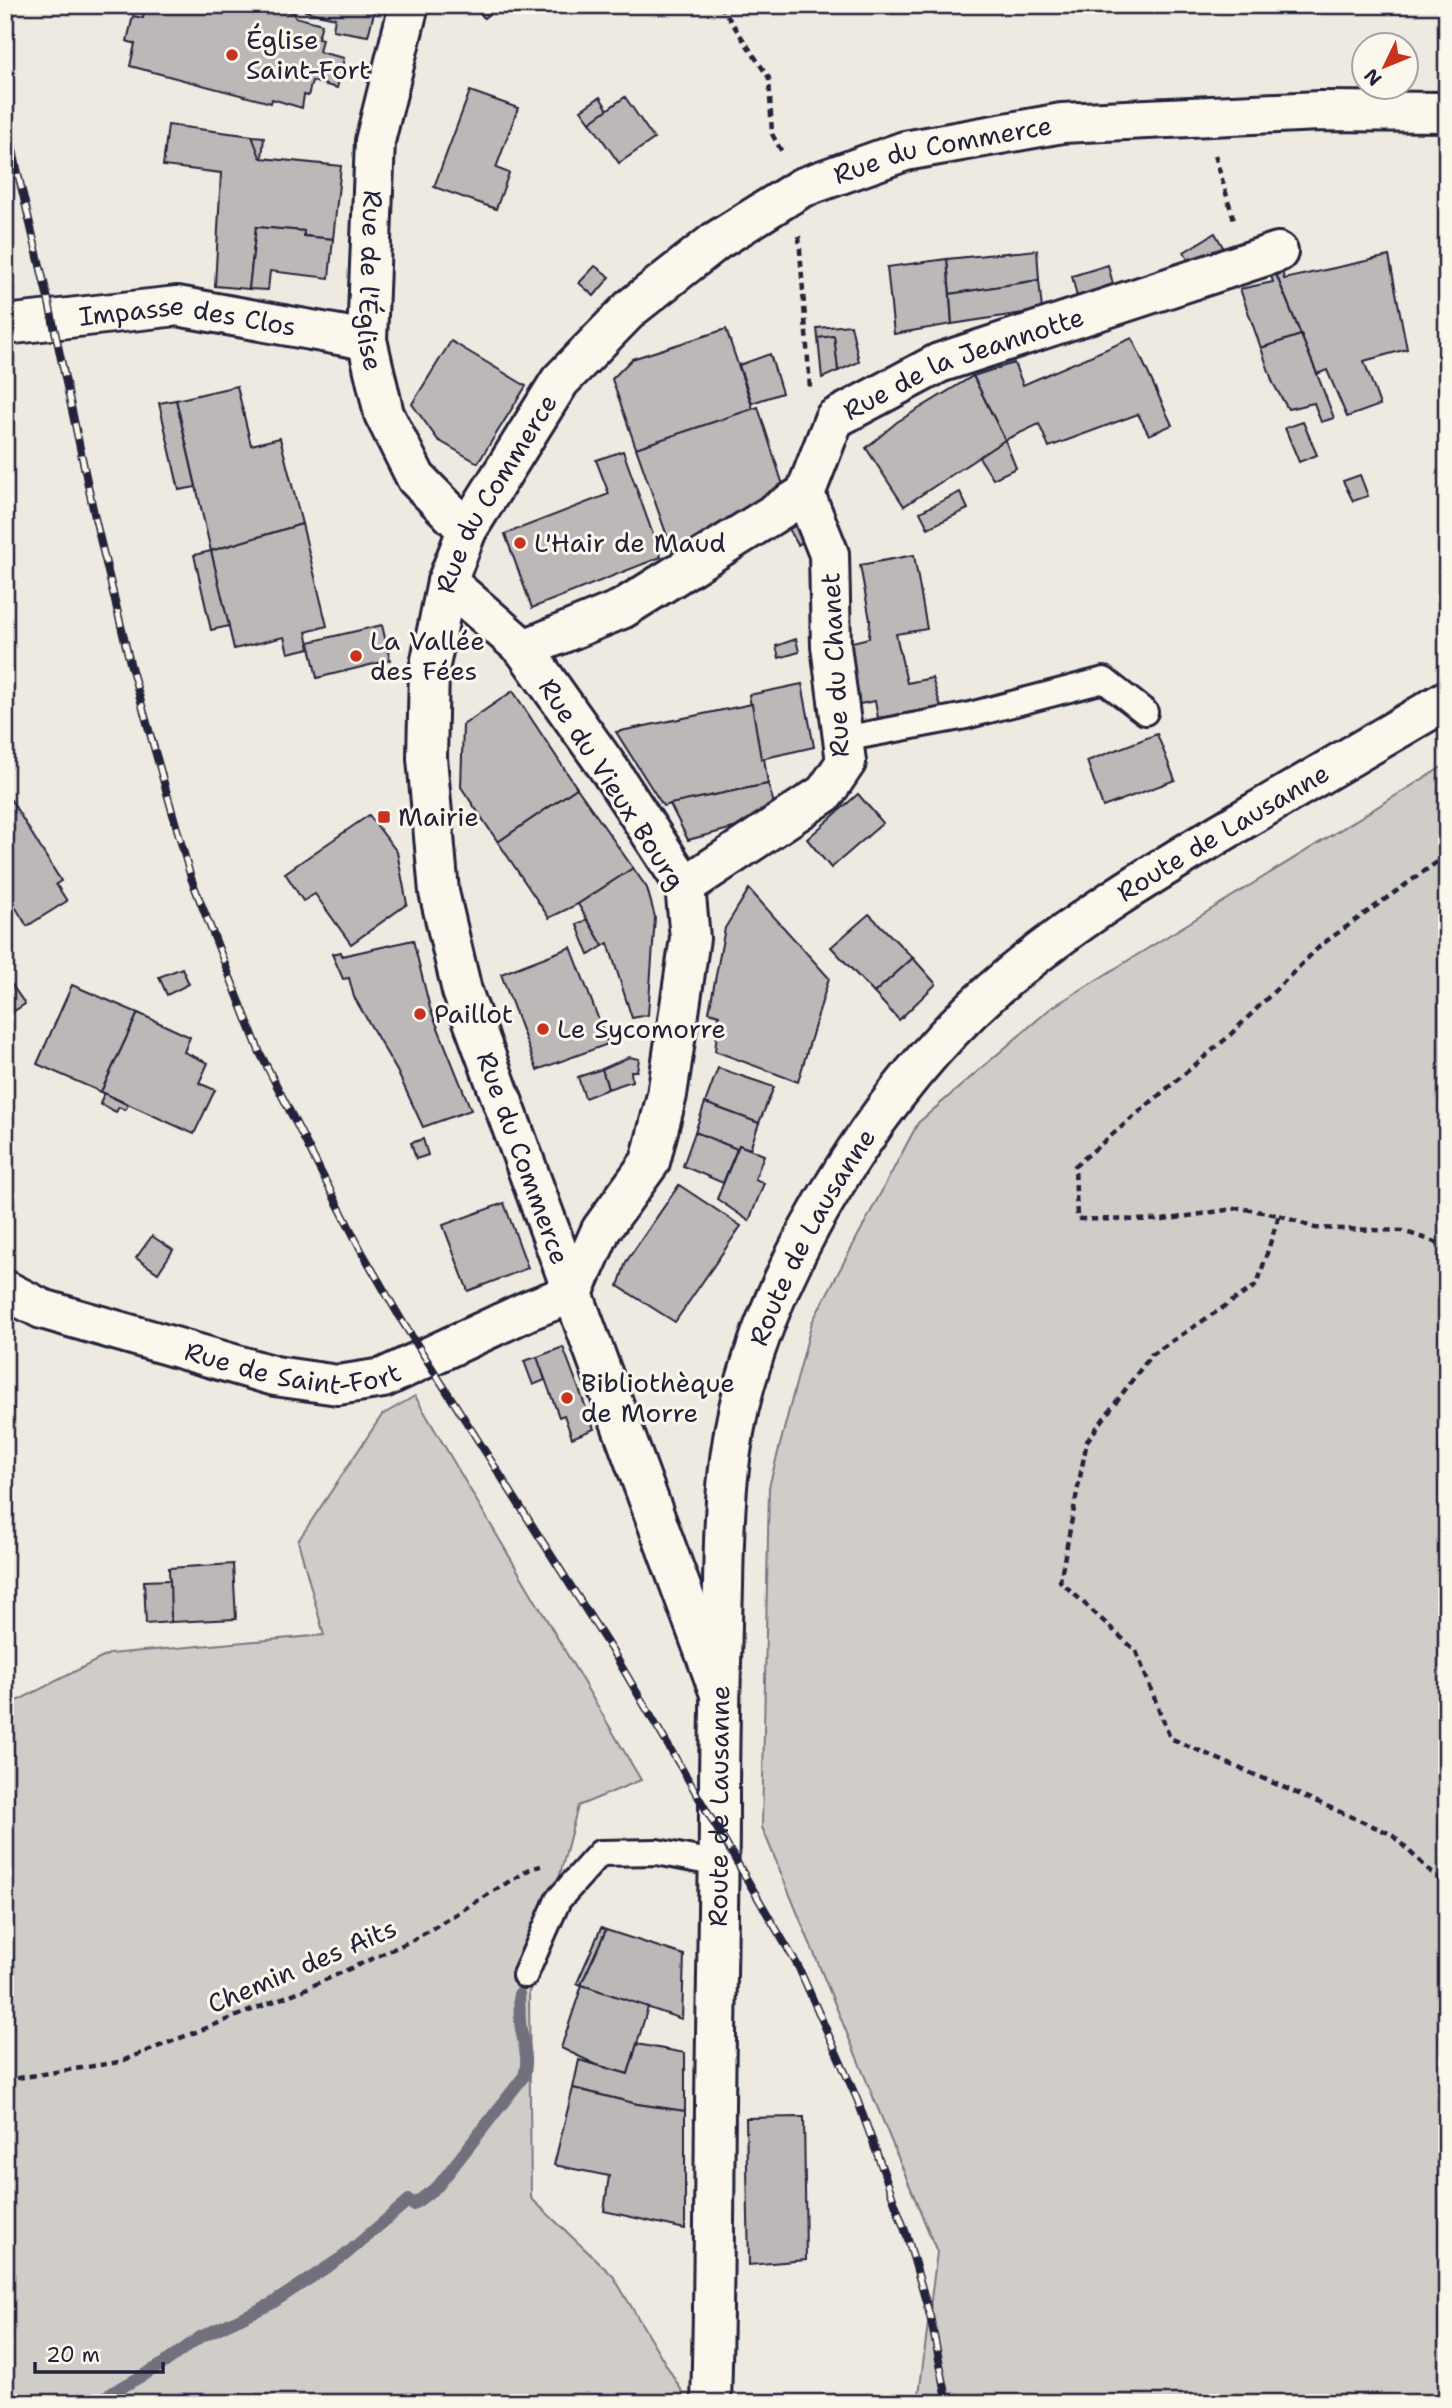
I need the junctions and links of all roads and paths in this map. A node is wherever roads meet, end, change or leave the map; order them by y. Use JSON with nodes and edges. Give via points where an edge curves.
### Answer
{"nodes":[{"id":1,"x":409,"y":5,"type":"edge"},
{"id":2,"x":720,"y":5,"type":"edge"},
{"id":3,"x":1447,"y":112,"type":"edge"},
{"id":4,"x":1204,"y":116,"type":"junction"},
{"id":5,"x":801,"y":188,"type":"junction"},
{"id":6,"x":1262,"y":257,"type":"joint"},
{"id":7,"x":5,"y":325,"type":"edge"},
{"id":8,"x":367,"y":340,"type":"junction"},
{"id":9,"x":834,"y":419,"type":"junction"},
{"id":10,"x":805,"y":494,"type":"junction"},
{"id":11,"x":467,"y":530,"type":"junction"},
{"id":12,"x":447,"y":582,"type":"junction"},
{"id":13,"x":524,"y":649,"type":"junction"},
{"id":14,"x":1447,"y":700,"type":"edge"},
{"id":15,"x":1145,"y":712,"type":"dead end"},
{"id":16,"x":843,"y":738,"type":"junction"},
{"id":17,"x":1447,"y":855,"type":"edge"},
{"id":18,"x":685,"y":886,"type":"junction"},
{"id":19,"x":1279,"y":1215,"type":"junction"},
{"id":20,"x":1447,"y":1246,"type":"edge"},
{"id":21,"x":5,"y":1290,"type":"edge"},
{"id":22,"x":573,"y":1293,"type":"junction"},
{"id":23,"x":720,"y":1694,"type":"junction"},
{"id":24,"x":600,"y":1853,"type":"junction"},
{"id":25,"x":719,"y":1864,"type":"junction"},
{"id":26,"x":1447,"y":1886,"type":"edge"},
{"id":27,"x":525,"y":1975,"type":"dead end"},
{"id":28,"x":5,"y":2080,"type":"edge"},
{"id":29,"x":711,"y":2403,"type":"edge"}],
"edges":[{"from":1,"to":8,"type":"street","name":"Rue de l'Église","via":[[375,141]]},
{"from":2,"to":5,"type":"path","via":[[769,78],[772,134]]},
{"from":3,"to":4,"type":"street","name":"Rue du Commerce"},
{"from":4,"to":5,"type":"street","name":"Rue du Commerce","via":[[1049,125],[905,151]]},
{"from":4,"to":6,"type":"path"},
{"from":5,"to":9,"type":"path","via":[[799,226],[810,388]]},
{"from":5,"to":11,"type":"street","name":"Rue du Commerce","via":[[716,241],[631,308],[561,381]]},
{"from":6,"to":9,"type":"street","name":"Rue de la Jeannotte","via":[[939,363]]},
{"from":7,"to":8,"type":"street","name":"Impasse des Clos","via":[[177,306]]},
{"from":8,"to":11,"type":"street","name":"Rue de l'Église","via":[[384,414],[416,478]]},
{"from":9,"to":10,"type":"street","name":"Rue de la Jeannotte"},
{"from":10,"to":13,"type":"street","via":[[622,609]]},
{"from":10,"to":16,"type":"street","name":"Rue du Chanet","via":[[829,554],[831,646]]},
{"from":11,"to":12,"type":"street","name":"Rue du Commerce"},
{"from":12,"to":13,"type":"street","name":"Rue du Vieux Bourg"},
{"from":12,"to":22,"type":"street","name":"Rue du Commerce","via":[[429,670],[427,758],[439,892],[462,991]]},
{"from":13,"to":18,"type":"street","name":"Rue du Vieux Bourg"},
{"from":14,"to":23,"type":"street","name":"Route de Lausanne","via":[[1156,871],[1070,928],[991,992],[893,1097],[787,1269],[745,1384],[732,1439],[725,1505]]},
{"from":15,"to":16,"type":"lane","via":[[1104,680],[966,716]]},
{"from":16,"to":18,"type":"street","name":"Rue du Chanet","via":[[846,762],[825,793]]},
{"from":17,"to":19,"type":"path","via":[[1321,945],[1227,1038],[1076,1166],[1077,1219],[1163,1220],[1239,1208]]},
{"from":18,"to":22,"type":"street","name":"Rue du Vieux Bourg","via":[[690,938],[667,1095],[650,1162],[601,1230]]},
{"from":19,"to":20,"type":"path","via":[[1315,1228],[1403,1231]]},
{"from":19,"to":26,"type":"path","via":[[1257,1284],[1151,1355],[1087,1441],[1060,1581],[1136,1651],[1170,1738],[1391,1834]]},
{"from":21,"to":22,"type":"street","name":"Rue de Saint-Fort","via":[[42,1309],[275,1376],[338,1385],[383,1378]]},
{"from":22,"to":23,"type":"street","name":"Rue du Commerce"},
{"from":23,"to":25,"type":"street","name":"Route de Lausanne"},
{"from":24,"to":25,"type":"lane","via":[[657,1852]]},
{"from":24,"to":27,"type":"lane","via":[[558,1899]]},
{"from":24,"to":28,"type":"path","name":"Chemin des Aits","via":[[530,1869],[413,1940],[303,1990],[131,2058]]},
{"from":25,"to":29,"type":"street","name":"Route de Lausanne"}]}
